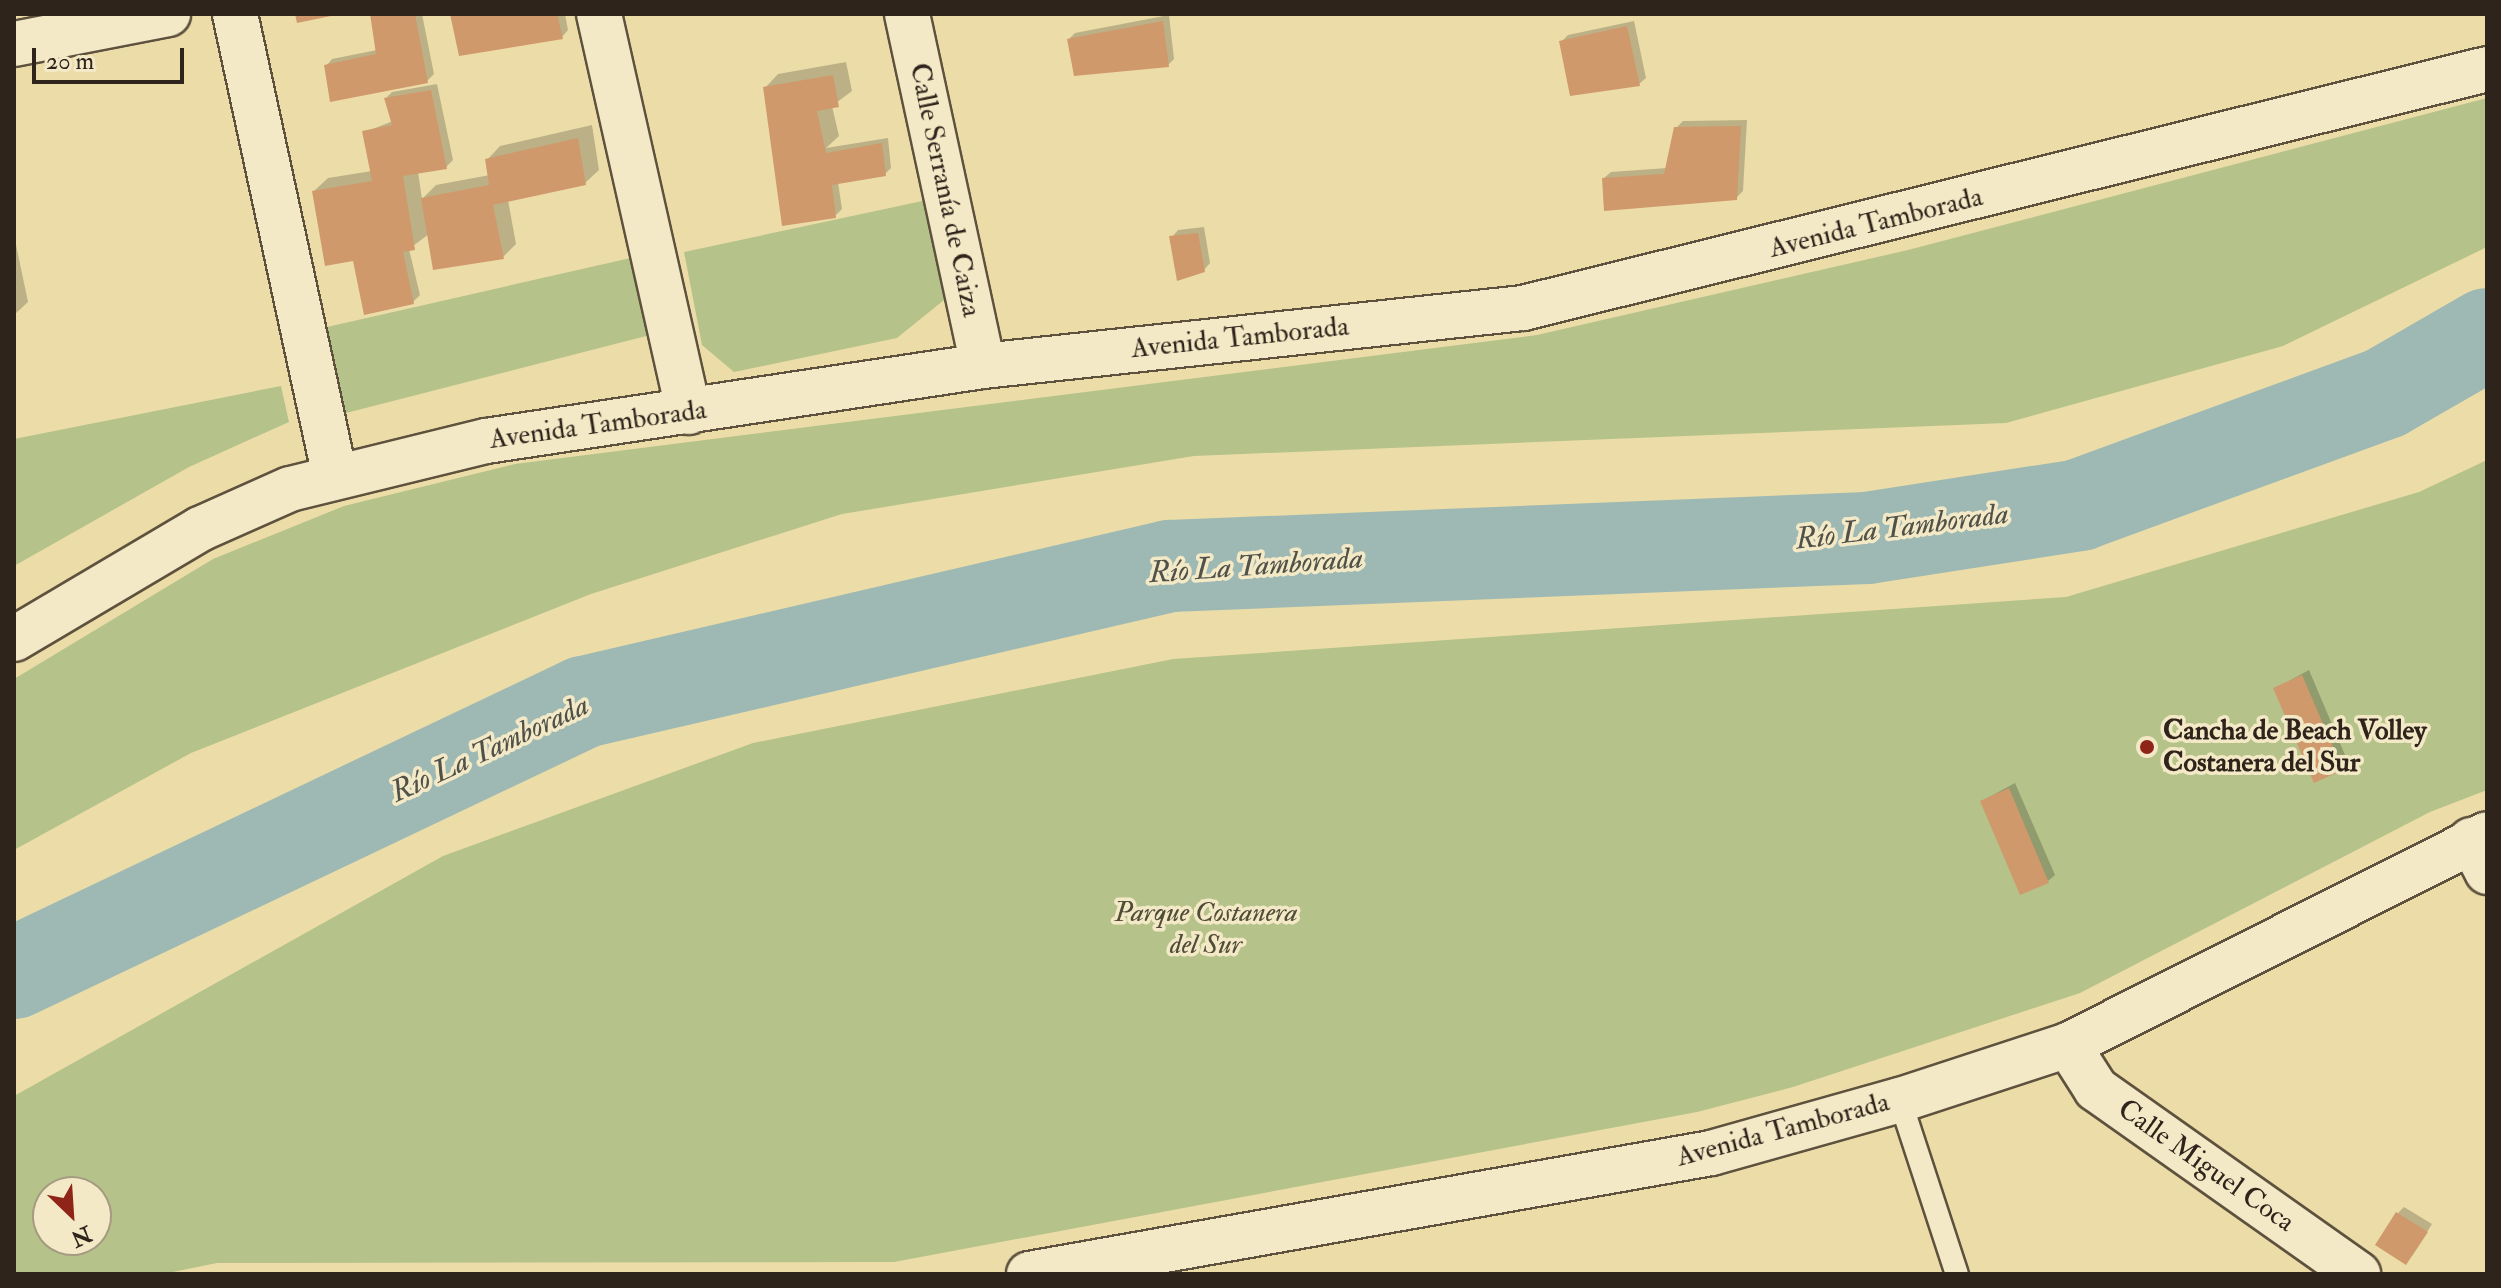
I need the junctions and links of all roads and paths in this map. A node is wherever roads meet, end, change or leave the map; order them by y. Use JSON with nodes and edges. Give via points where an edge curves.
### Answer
{"nodes":[{"id":1,"x":168,"y":14,"type":"edge"},
{"id":2,"x":235,"y":14,"type":"edge"},
{"id":3,"x":599,"y":14,"type":"edge"},
{"id":4,"x":907,"y":14,"type":"edge"},
{"id":5,"x":14,"y":44,"type":"edge"},
{"id":6,"x":2487,"y":69,"type":"edge"},
{"id":7,"x":983,"y":366,"type":"junction"},
{"id":8,"x":689,"y":412,"type":"junction"},
{"id":9,"x":335,"y":476,"type":"junction"},
{"id":10,"x":14,"y":639,"type":"edge"},
{"id":11,"x":2482,"y":849,"type":"edge"},
{"id":12,"x":2068,"y":1045,"type":"junction"},
{"id":13,"x":1900,"y":1100,"type":"junction"},
{"id":14,"x":1029,"y":1274,"type":"edge"},
{"id":15,"x":1957,"y":1274,"type":"edge"},
{"id":16,"x":2358,"y":1274,"type":"edge"}],
"edges":[{"from":1,"to":5,"type":"main road"},
{"from":2,"to":9,"type":"main road"},
{"from":3,"to":8,"type":"main road"},
{"from":4,"to":7,"type":"main road","name":"Calle Serranía de Caiza"},
{"from":6,"to":7,"type":"main road","name":"Avenida Tamborada","via":[[1523,308]]},
{"from":7,"to":8,"type":"main road","name":"Avenida Tamborada"},
{"from":8,"to":9,"type":"main road","name":"Avenida Tamborada","via":[[486,441]]},
{"from":9,"to":10,"type":"main road","name":"Avenida Tamborada","via":[[200,529]]},
{"from":11,"to":12,"type":"main road","name":"Avenida Tamborada"},
{"from":12,"to":13,"type":"main road","name":"Avenida Tamborada"},
{"from":12,"to":16,"type":"main road","name":"Calle Miguel Coca","via":[[2096,1089]]},
{"from":13,"to":14,"type":"main road","name":"Avenida Tamborada","via":[[1711,1153]]},
{"from":13,"to":15,"type":"lane"}]}
